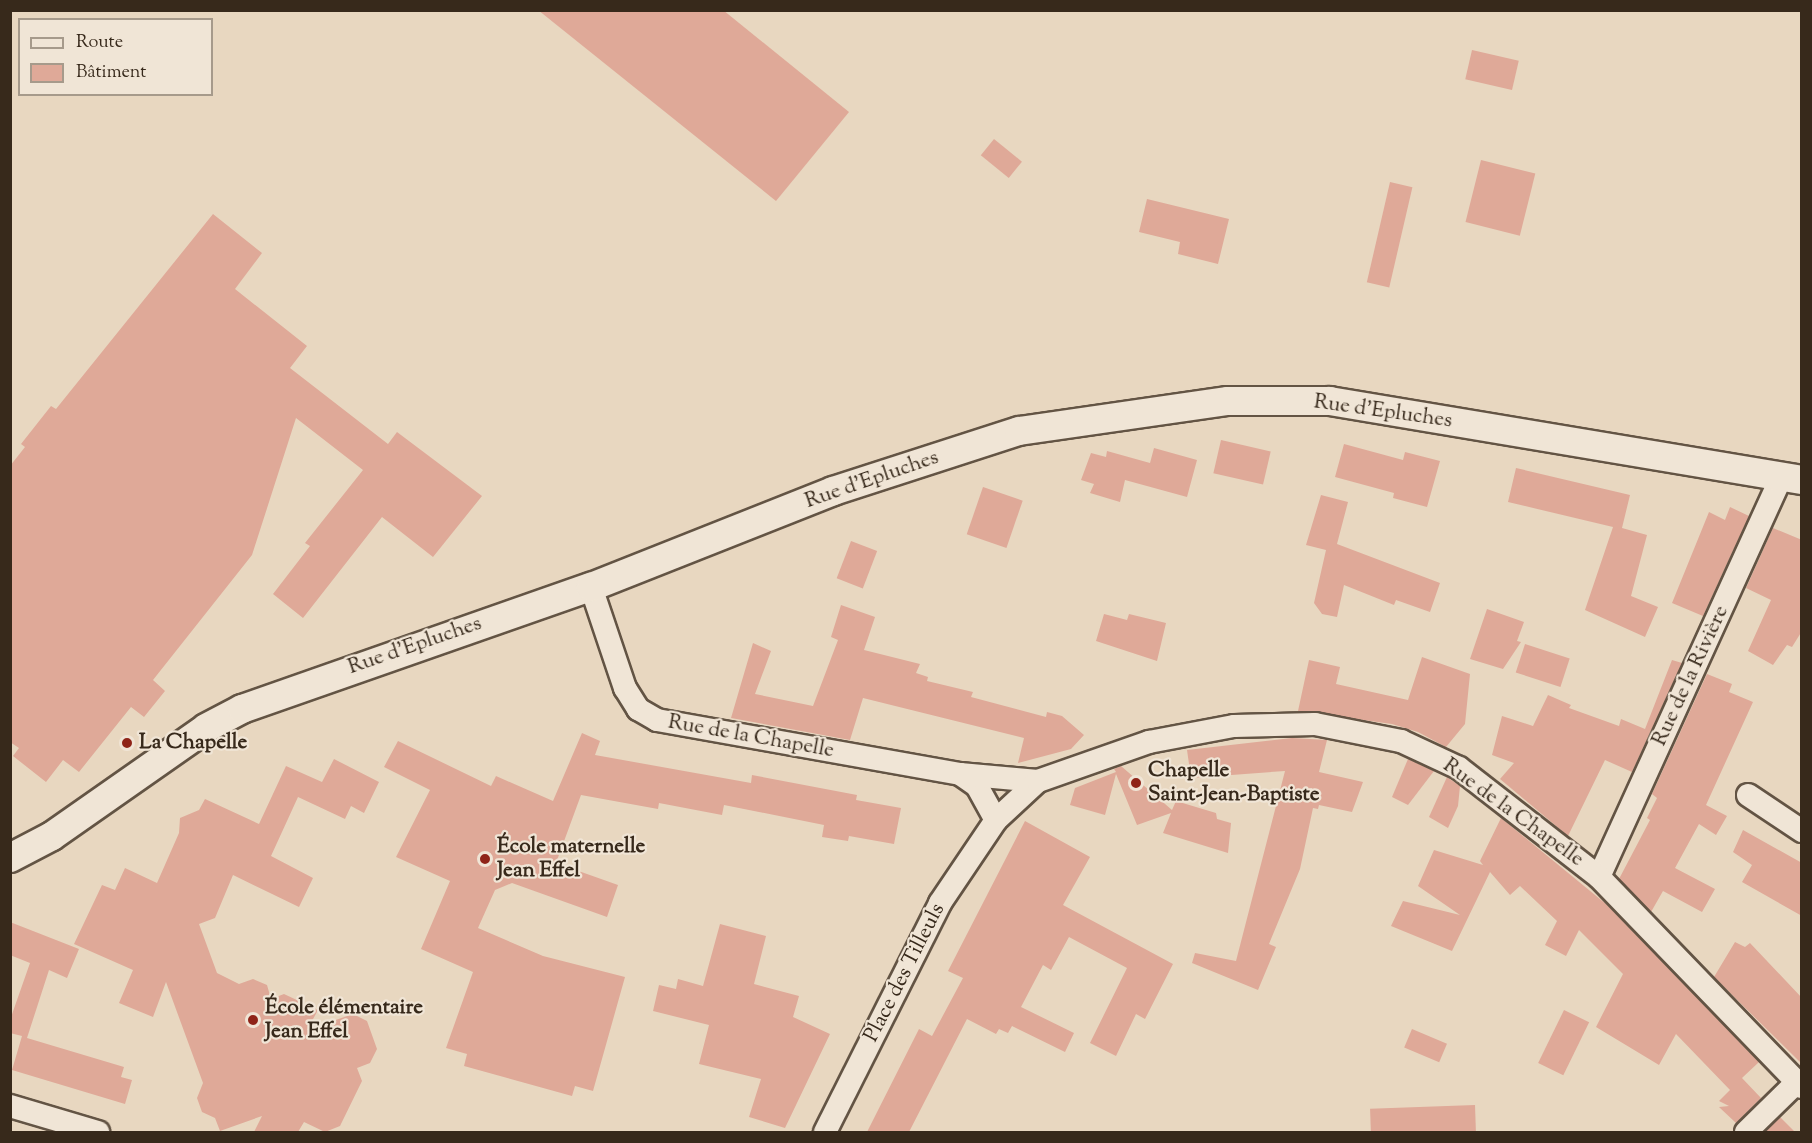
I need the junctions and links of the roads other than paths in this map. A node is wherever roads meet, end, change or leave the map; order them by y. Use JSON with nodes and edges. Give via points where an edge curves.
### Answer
{"nodes":[{"id":1,"x":1792,"y":478,"type":"edge"},
{"id":2,"x":591,"y":586,"type":"junction"},
{"id":3,"x":960,"y":774,"type":"junction"},
{"id":4,"x":1038,"y":781,"type":"junction"},
{"id":5,"x":1748,"y":795,"type":"dead end"},
{"id":6,"x":996,"y":820,"type":"junction"},
{"id":7,"x":1802,"y":831,"type":"edge"},
{"id":8,"x":10,"y":858,"type":"edge"},
{"id":9,"x":1599,"y":877,"type":"junction"},
{"id":10,"x":1799,"y":1084,"type":"edge"},
{"id":11,"x":10,"y":1106,"type":"edge"},
{"id":12,"x":98,"y":1132,"type":"edge"},
{"id":13,"x":825,"y":1132,"type":"edge"},
{"id":14,"x":1746,"y":1132,"type":"edge"}],
"edges":[{"from":1,"to":2,"type":"street","name":"Rue d'Epluches","via":[[1330,401],[1228,401],[1019,431],[833,490]]},
{"from":1,"to":9,"type":"street","name":"Rue de la Rivière"},
{"from":2,"to":3,"type":"street","name":"Rue de la Chapelle","via":[[625,688],[638,709],[657,720]]},
{"from":2,"to":8,"type":"street","name":"Rue d'Epluches","via":[[242,709],[196,734],[52,836]]},
{"from":3,"to":4,"type":"street","name":"Rue de la Chapelle"},
{"from":3,"to":6,"type":"street","via":[[976,786]]},
{"from":4,"to":6,"type":"street","name":"Rue de la Chapelle"},
{"from":4,"to":9,"type":"street","name":"Rue de la Chapelle","via":[[1149,742],[1234,726],[1315,724],[1401,741],[1459,768]]},
{"from":5,"to":7,"type":"street"},
{"from":6,"to":13,"type":"street","name":"Place des Tilleuls","via":[[940,903]]},
{"from":9,"to":10,"type":"street","name":"Rue de la Chapelle"},
{"from":10,"to":14,"type":"street"},
{"from":11,"to":12,"type":"street"}]}
